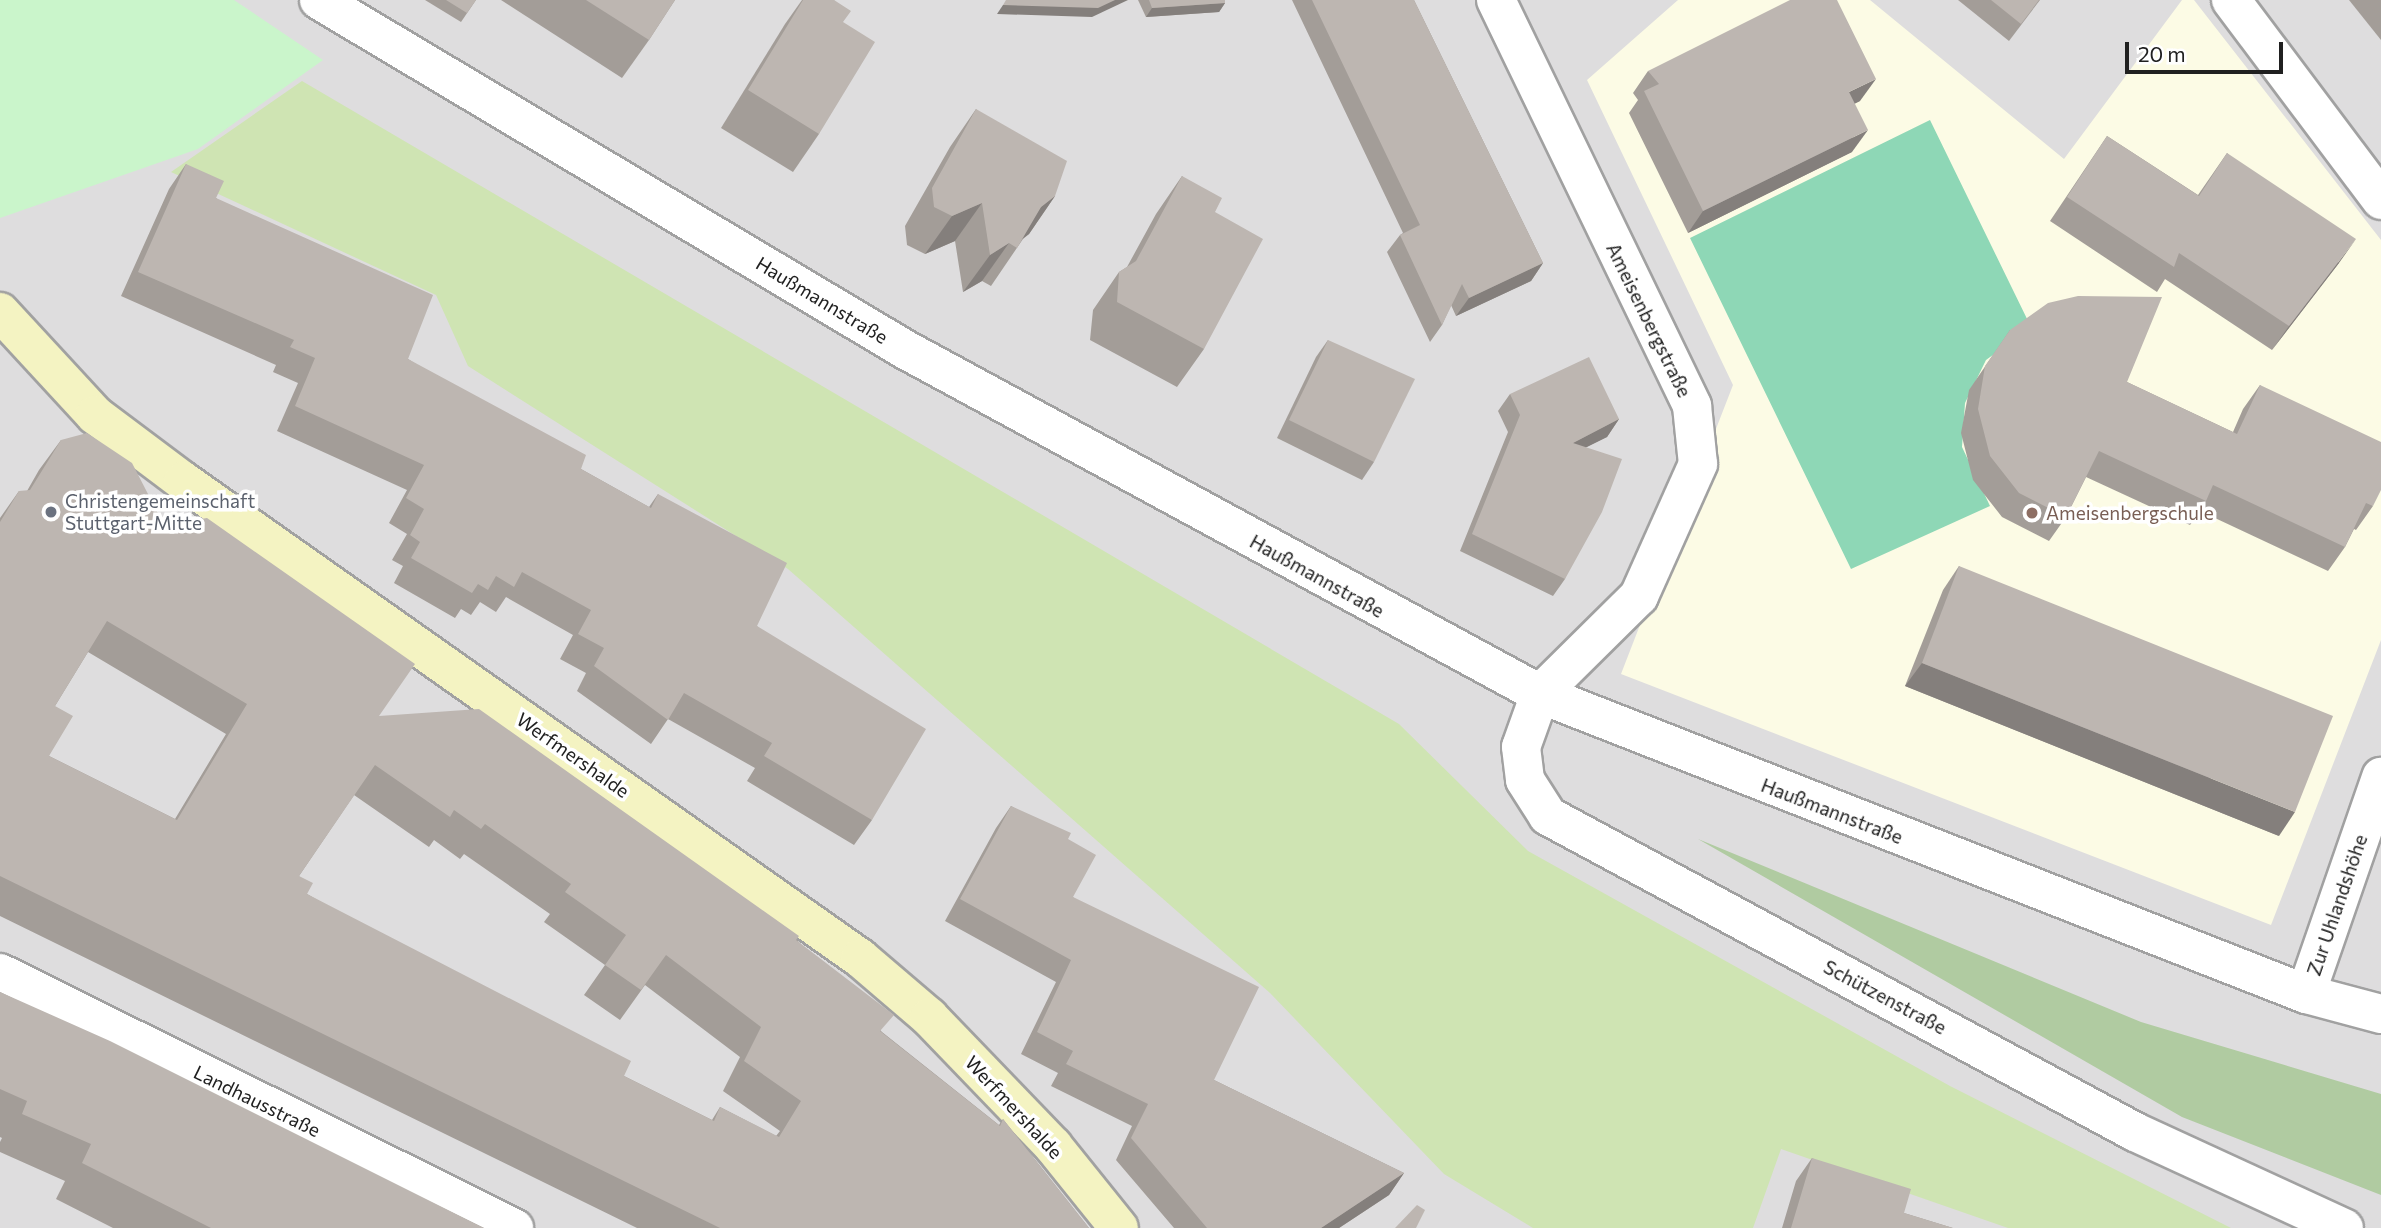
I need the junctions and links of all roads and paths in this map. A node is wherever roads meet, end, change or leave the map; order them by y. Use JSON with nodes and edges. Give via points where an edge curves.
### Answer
{"nodes":[{"id":1,"x":319,"y":0,"type":"edge"},
{"id":2,"x":1496,"y":0,"type":"edge"},
{"id":3,"x":2231,"y":0,"type":"edge"},
{"id":4,"x":2381,"y":200,"type":"edge"},
{"id":5,"x":0,"y":312,"type":"edge"},
{"id":6,"x":1540,"y":694,"type":"junction"},
{"id":7,"x":2381,"y":777,"type":"edge"},
{"id":8,"x":0,"y":973,"type":"edge"},
{"id":9,"x":2306,"y":994,"type":"junction"},
{"id":10,"x":2381,"y":1014,"type":"edge"},
{"id":11,"x":514,"y":1228,"type":"edge"},
{"id":12,"x":1119,"y":1228,"type":"edge"},
{"id":13,"x":2344,"y":1228,"type":"edge"}],
"edges":[{"from":1,"to":6,"type":"street","name":"Haußmannstraße","via":[[906,350]]},
{"from":2,"to":6,"type":"street","name":"Ameisenbergstraße","via":[[1692,406],[1698,464],[1639,596]]},
{"from":3,"to":4,"type":"street"},
{"from":5,"to":12,"type":"street","name":"Werfmershalde","via":[[95,415],[860,958],[929,1017],[1053,1146]]},
{"from":6,"to":9,"type":"street","name":"Haußmannstraße"},
{"from":6,"to":13,"type":"street","name":"Schützenstraße","via":[[1521,747],[1525,780],[1548,816],[2135,1132]]},
{"from":7,"to":9,"type":"street","name":"Zur Uhlandshöhe"},
{"from":8,"to":11,"type":"street","name":"Landhausstraße"},
{"from":9,"to":10,"type":"street","name":"Haußmannstraße"}]}
